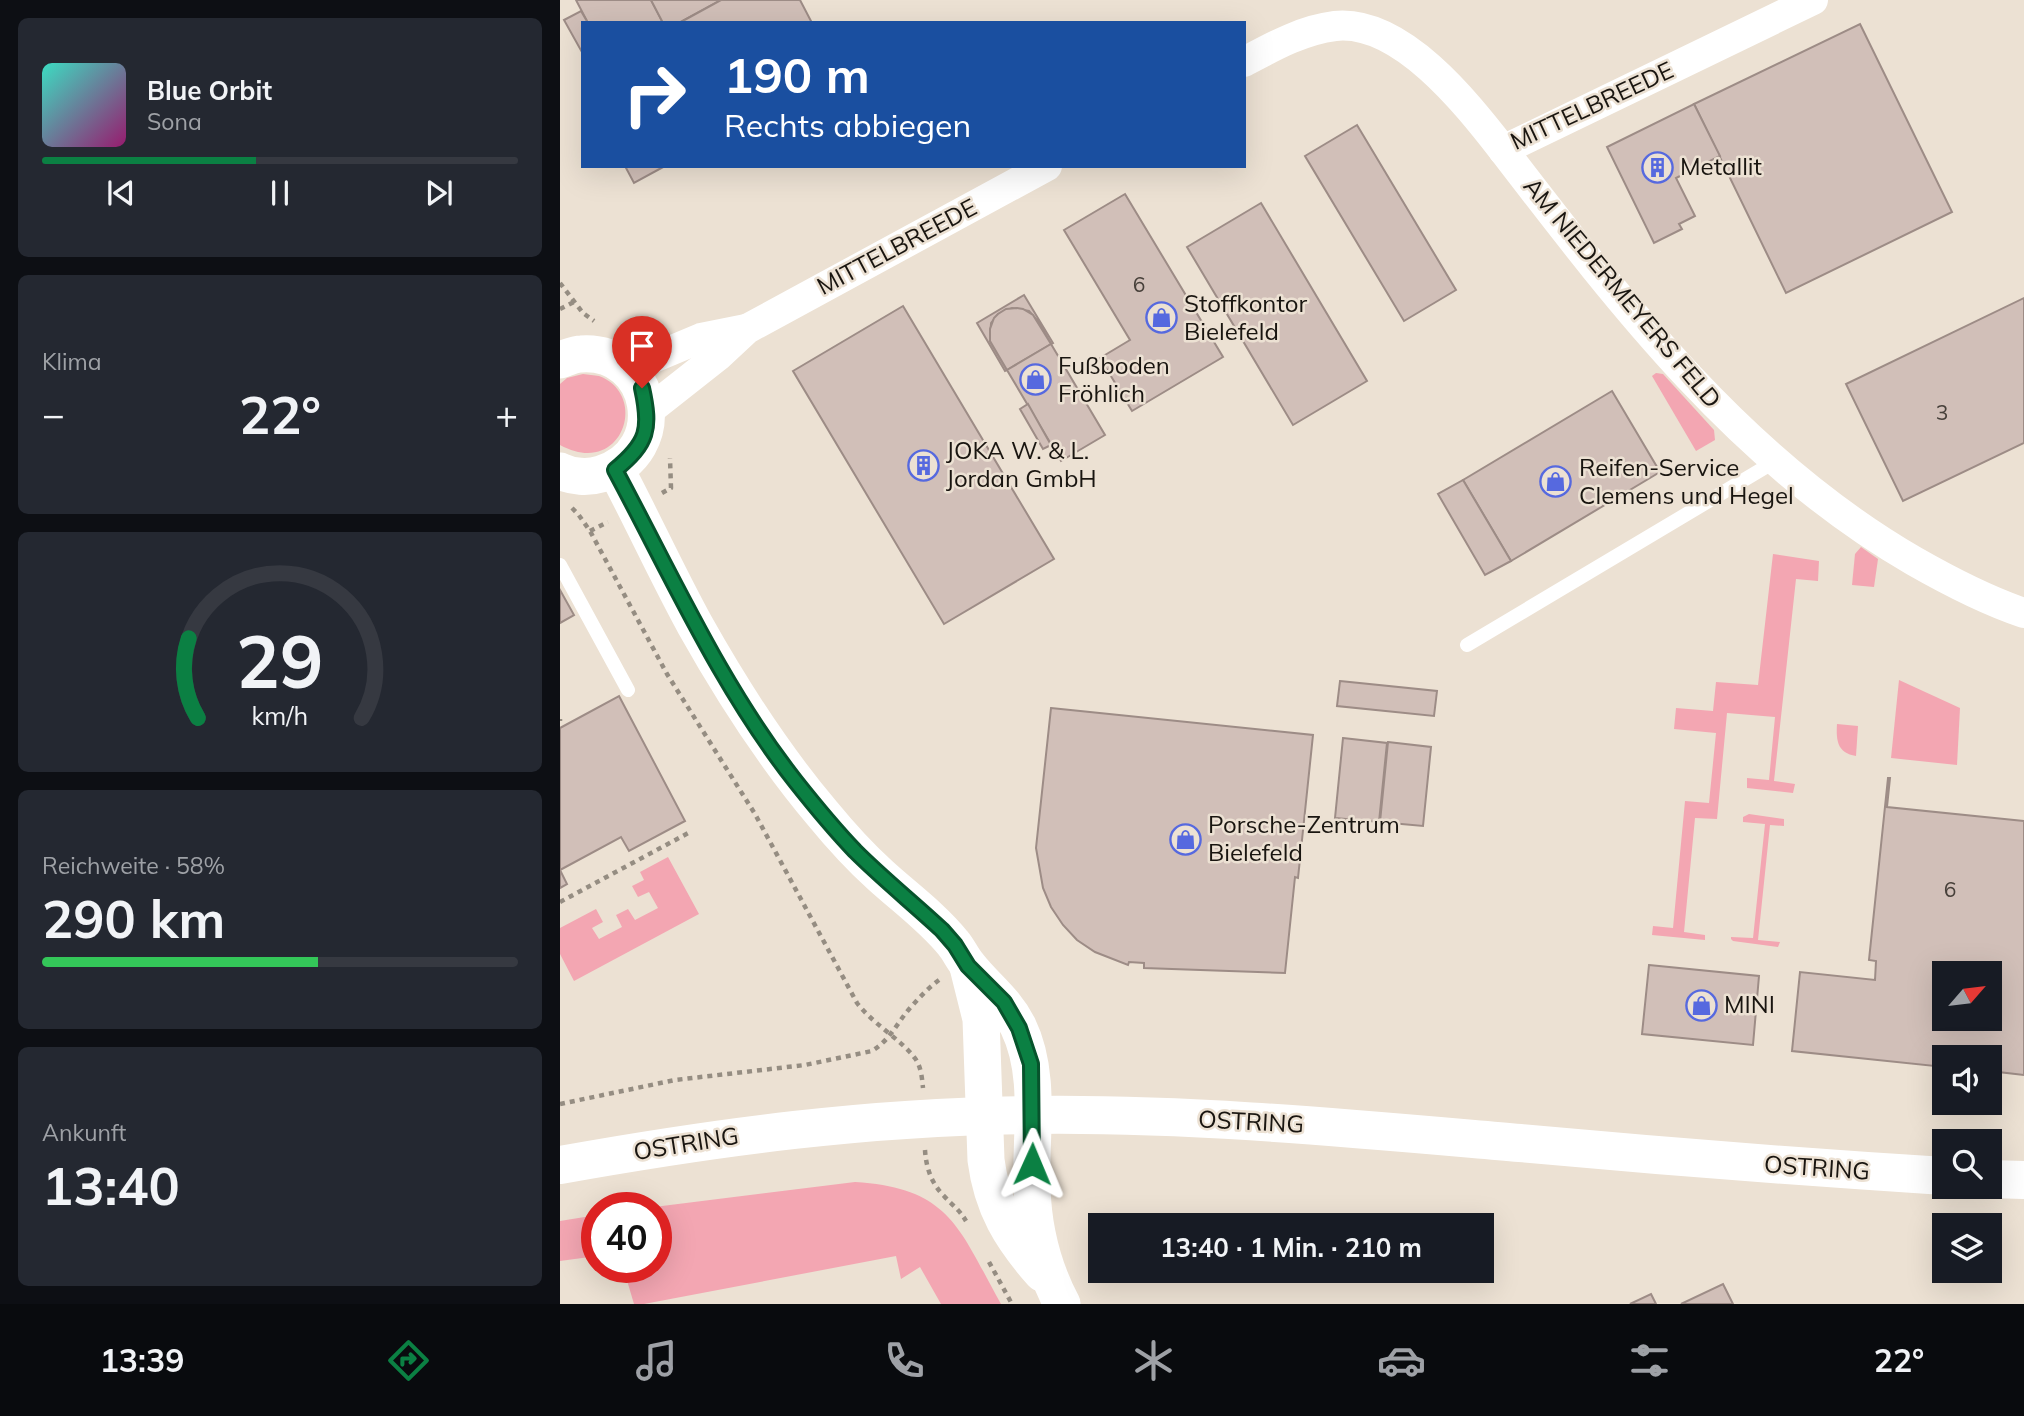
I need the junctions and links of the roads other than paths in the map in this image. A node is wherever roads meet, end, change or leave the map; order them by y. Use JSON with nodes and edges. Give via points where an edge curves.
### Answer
{"nodes":[{"id":1,"x":1813,"y":0,"type":"edge"},
{"id":2,"x":1246,"y":60,"type":"edge"},
{"id":3,"x":1503,"y":150,"type":"junction"},
{"id":4,"x":1043,"y":168,"type":"edge"},
{"id":5,"x":747,"y":329,"type":"junction"},
{"id":6,"x":560,"y":359,"type":"edge"},
{"id":7,"x":627,"y":369,"type":"junction"},
{"id":8,"x":648,"y":412,"type":"junction"},
{"id":9,"x":1774,"y":462,"type":"junction"},
{"id":10,"x":615,"y":470,"type":"junction"},
{"id":11,"x":562,"y":486,"type":"edge"},
{"id":12,"x":560,"y":565,"type":"edge"},
{"id":13,"x":2024,"y":613,"type":"edge"},
{"id":14,"x":1467,"y":645,"type":"dead end"},
{"id":15,"x":628,"y":690,"type":"dead end"},
{"id":16,"x":968,"y":966,"type":"junction"},
{"id":17,"x":1033,"y":1115,"type":"junction"},
{"id":18,"x":985,"y":1116,"type":"junction"},
{"id":19,"x":560,"y":1165,"type":"edge"},
{"id":20,"x":1932,"y":1175,"type":"edge"},
{"id":21,"x":2002,"y":1179,"type":"edge"},
{"id":22,"x":2024,"y":1180,"type":"edge"},
{"id":23,"x":1056,"y":1293,"type":"edge"}],
"edges":[{"from":1,"to":3,"type":"street","name":"MITTELBREEDE"},
{"from":2,"to":3,"type":"street","name":"MITTELBREEDE","via":[[1317,29],[1357,27],[1373,32],[1438,74]]},
{"from":3,"to":9,"type":"street","name":"AM NIEDERMEYERS FELD","via":[[1667,353]]},
{"from":4,"to":5,"type":"street","name":"MITTELBREEDE"},
{"from":5,"to":7,"type":"street","via":[[701,338]]},
{"from":5,"to":8,"type":"street"},
{"from":6,"to":7,"type":"street","via":[[579,354],[605,356]]},
{"from":7,"to":8,"type":"street","via":[[642,388]]},
{"from":8,"to":10,"type":"street","via":[[645,435],[633,455]]},
{"from":9,"to":13,"type":"street","name":"AM NIEDERMEYERS FELD","via":[[1885,544],[1949,581]]},
{"from":9,"to":14,"type":"lane"},
{"from":10,"to":11,"type":"street","via":[[592,477],[568,475]]},
{"from":10,"to":16,"type":"street","via":[[695,625],[772,749],[854,849],[942,930]]},
{"from":12,"to":15,"type":"lane"},
{"from":16,"to":17,"type":"street","via":[[1004,1002],[1019,1028],[1031,1064]]},
{"from":16,"to":18,"type":"street","via":[[981,1020]]},
{"from":17,"to":18,"type":"main road","name":"OSTRING"},
{"from":17,"to":20,"type":"main road","name":"OSTRING","via":[[1345,1128]]},
{"from":17,"to":23,"type":"street","via":[[1034,1217]]},
{"from":18,"to":19,"type":"main road","name":"OSTRING","via":[[739,1135]]},
{"from":18,"to":23,"type":"street","via":[[986,1160],[995,1203],[1008,1229]]},
{"from":21,"to":22,"type":"main road"}]}
